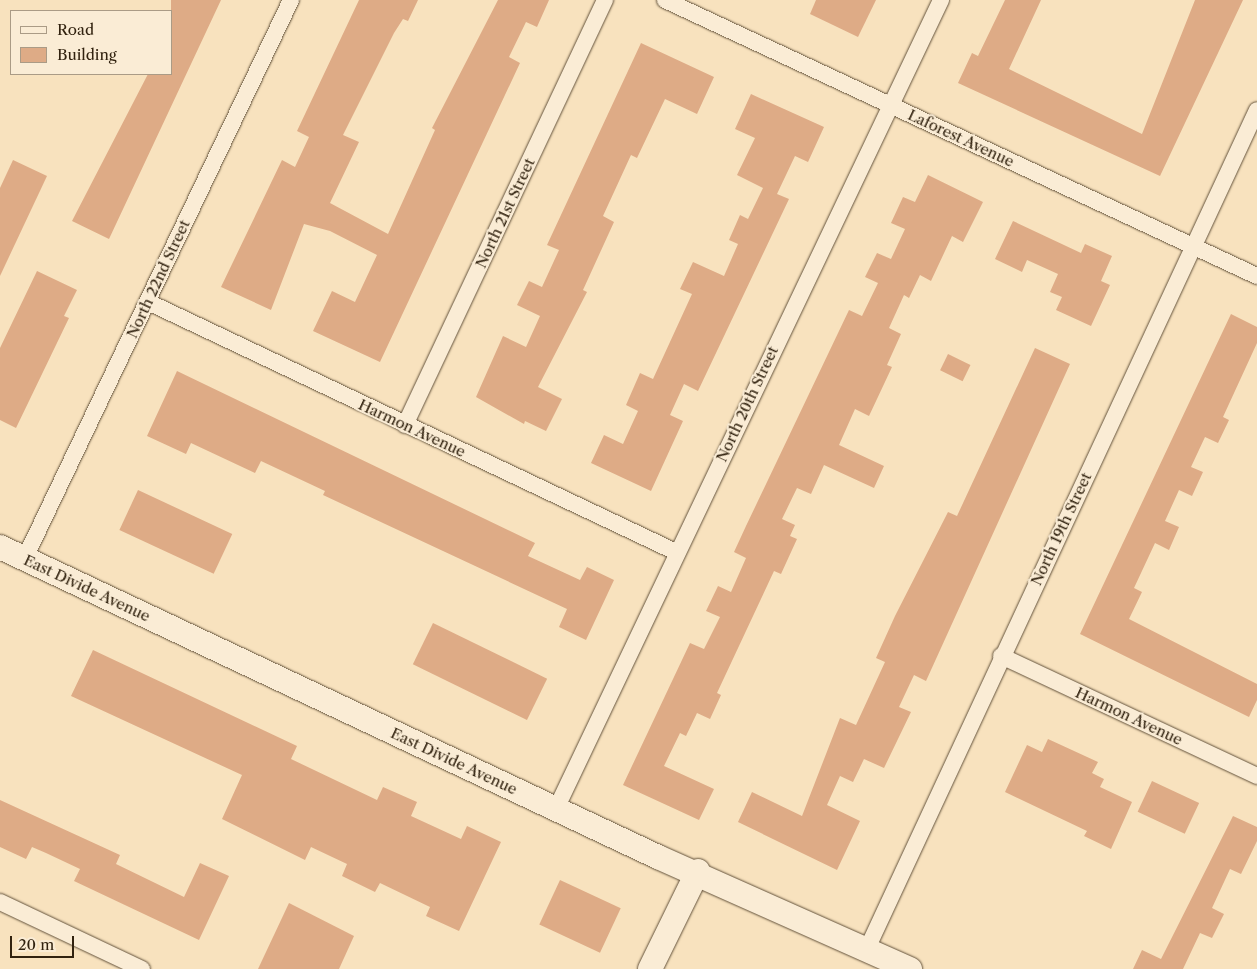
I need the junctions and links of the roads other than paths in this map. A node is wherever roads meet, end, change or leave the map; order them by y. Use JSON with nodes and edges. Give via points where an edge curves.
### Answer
{"nodes":[{"id":1,"x":291,"y":0,"type":"edge"},
{"id":2,"x":605,"y":0,"type":"edge"},
{"id":3,"x":665,"y":0,"type":"edge"},
{"id":4,"x":941,"y":0,"type":"edge"},
{"id":5,"x":890,"y":104,"type":"junction"},
{"id":6,"x":1257,"y":110,"type":"edge"},
{"id":7,"x":1193,"y":247,"type":"junction"},
{"id":8,"x":1257,"y":276,"type":"edge"},
{"id":9,"x":148,"y":302,"type":"junction"},
{"id":10,"x":405,"y":425,"type":"junction"},
{"id":11,"x":0,"y":547,"type":"edge"},
{"id":12,"x":676,"y":552,"type":"junction"},
{"id":13,"x":25,"y":558,"type":"junction"},
{"id":14,"x":1001,"y":656,"type":"junction"},
{"id":15,"x":1257,"y":776,"type":"edge"},
{"id":16,"x":556,"y":809,"type":"junction"},
{"id":17,"x":698,"y":871,"type":"junction"},
{"id":18,"x":1,"y":904,"type":"edge"},
{"id":19,"x":867,"y":949,"type":"junction"},
{"id":20,"x":142,"y":969,"type":"edge"},
{"id":21,"x":650,"y":969,"type":"edge"},
{"id":22,"x":910,"y":969,"type":"edge"}],
"edges":[{"from":1,"to":9,"type":"street","name":"North 22nd Street"},
{"from":2,"to":10,"type":"street","name":"North 21st Street"},
{"from":3,"to":5,"type":"street","name":"Laforest Avenue"},
{"from":4,"to":5,"type":"street","name":"North 20th Street"},
{"from":5,"to":7,"type":"street","name":"Laforest Avenue"},
{"from":5,"to":12,"type":"street","name":"North 20th Street"},
{"from":6,"to":7,"type":"street","name":"North 19th Street"},
{"from":7,"to":8,"type":"street","name":"Laforest Avenue"},
{"from":7,"to":14,"type":"street","name":"North 19th Street"},
{"from":9,"to":10,"type":"street","name":"Harmon Avenue"},
{"from":9,"to":13,"type":"street","name":"North 22nd Street"},
{"from":10,"to":12,"type":"street","name":"Harmon Avenue"},
{"from":11,"to":13,"type":"street","name":"East Divide Avenue"},
{"from":12,"to":16,"type":"street","name":"North 20th Street"},
{"from":13,"to":16,"type":"street","name":"East Divide Avenue"},
{"from":14,"to":15,"type":"street","name":"Harmon Avenue"},
{"from":14,"to":19,"type":"street","name":"North 19th Street"},
{"from":16,"to":17,"type":"street","name":"East Divide Avenue"},
{"from":17,"to":19,"type":"street","name":"East Divide Avenue"},
{"from":17,"to":21,"type":"street"},
{"from":18,"to":20,"type":"street"},
{"from":19,"to":22,"type":"street","name":"East Divide Avenue"}]}
